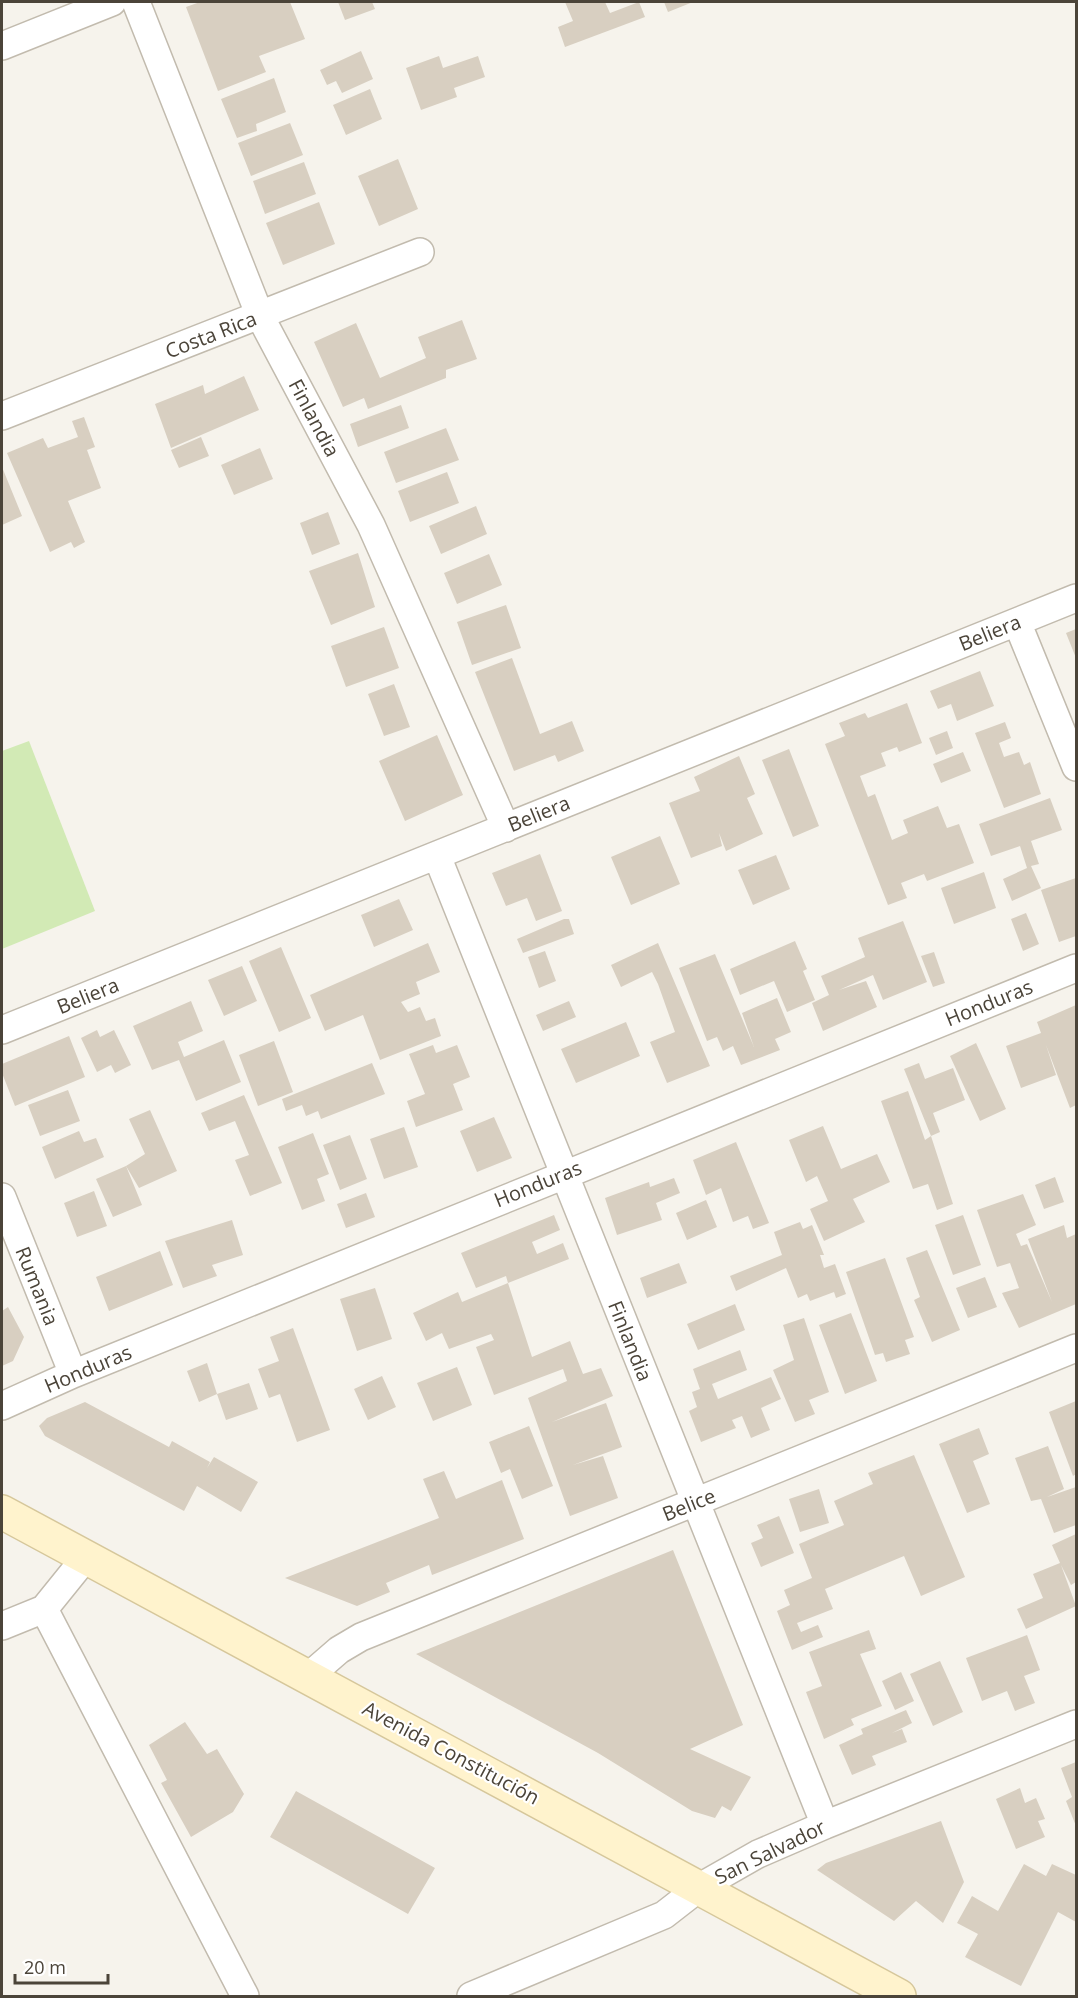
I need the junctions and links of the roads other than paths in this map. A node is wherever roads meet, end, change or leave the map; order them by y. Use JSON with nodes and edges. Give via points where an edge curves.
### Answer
{"nodes":[{"id":1,"x":112,"y":2,"type":"edge"},
{"id":2,"x":136,"y":2,"type":"edge"},
{"id":3,"x":2,"y":46,"type":"edge"},
{"id":4,"x":420,"y":252,"type":"dead end"},
{"id":5,"x":260,"y":316,"type":"junction"},
{"id":6,"x":2,"y":416,"type":"edge"},
{"id":7,"x":1077,"y":598,"type":"edge"},
{"id":8,"x":1017,"y":622,"type":"junction"},
{"id":9,"x":1077,"y":767,"type":"edge"},
{"id":10,"x":506,"y":828,"type":"junction"},
{"id":11,"x":436,"y":856,"type":"junction"},
{"id":12,"x":1077,"y":968,"type":"edge"},
{"id":13,"x":2,"y":1030,"type":"edge"},
{"id":14,"x":562,"y":1174,"type":"junction"},
{"id":15,"x":2,"y":1197,"type":"edge"},
{"id":16,"x":1077,"y":1348,"type":"edge"},
{"id":17,"x":74,"y":1374,"type":"junction"},
{"id":18,"x":2,"y":1406,"type":"edge"},
{"id":19,"x":695,"y":1502,"type":"junction"},
{"id":20,"x":2,"y":1512,"type":"edge"},
{"id":21,"x":86,"y":1557,"type":"junction"},
{"id":22,"x":45,"y":1609,"type":"junction"},
{"id":23,"x":2,"y":1626,"type":"edge"},
{"id":24,"x":309,"y":1676,"type":"junction"},
{"id":25,"x":1077,"y":1724,"type":"edge"},
{"id":26,"x":825,"y":1825,"type":"junction"},
{"id":27,"x":700,"y":1887,"type":"junction"},
{"id":28,"x":520,"y":1988,"type":"edge"},
{"id":29,"x":245,"y":1996,"type":"edge"},
{"id":30,"x":471,"y":1996,"type":"edge"},
{"id":31,"x":899,"y":1996,"type":"edge"}],
"edges":[{"from":1,"to":3,"type":"street"},
{"from":2,"to":5,"type":"street","name":"Finlandia"},
{"from":4,"to":5,"type":"street","name":"Costa Rica"},
{"from":5,"to":6,"type":"street","name":"Costa Rica"},
{"from":5,"to":10,"type":"street","name":"Finlandia","via":[[371,525]]},
{"from":7,"to":8,"type":"street","name":"Beliera"},
{"from":8,"to":9,"type":"street"},
{"from":8,"to":10,"type":"street","name":"Beliera"},
{"from":10,"to":11,"type":"street","name":"Beliera"},
{"from":11,"to":13,"type":"street","name":"Beliera"},
{"from":11,"to":14,"type":"street","name":"Finlandia"},
{"from":12,"to":14,"type":"street","name":"Honduras"},
{"from":14,"to":17,"type":"street","name":"Honduras"},
{"from":14,"to":19,"type":"street","name":"Finlandia"},
{"from":15,"to":17,"type":"street","name":"Rumania"},
{"from":16,"to":19,"type":"street","name":"Belice"},
{"from":17,"to":18,"type":"street","name":"Honduras"},
{"from":19,"to":24,"type":"street","name":"Belice","via":[[361,1637]]},
{"from":19,"to":26,"type":"street","name":"Finlandia"},
{"from":20,"to":21,"type":"main road","name":"Avenida Constitución"},
{"from":21,"to":22,"type":"street"},
{"from":21,"to":24,"type":"main road","name":"Avenida Constitución"},
{"from":22,"to":23,"type":"street"},
{"from":22,"to":29,"type":"street"},
{"from":24,"to":27,"type":"main road","name":"Avenida Constitución"},
{"from":25,"to":26,"type":"street","name":"San Salvador"},
{"from":26,"to":27,"type":"street","name":"San Salvador","via":[[758,1854]]},
{"from":27,"to":28,"type":"street","name":"San Salvador","via":[[664,1915]]},
{"from":27,"to":31,"type":"main road","name":"Avenida Constitución"},
{"from":28,"to":30,"type":"street","name":"San Salvador"}]}
